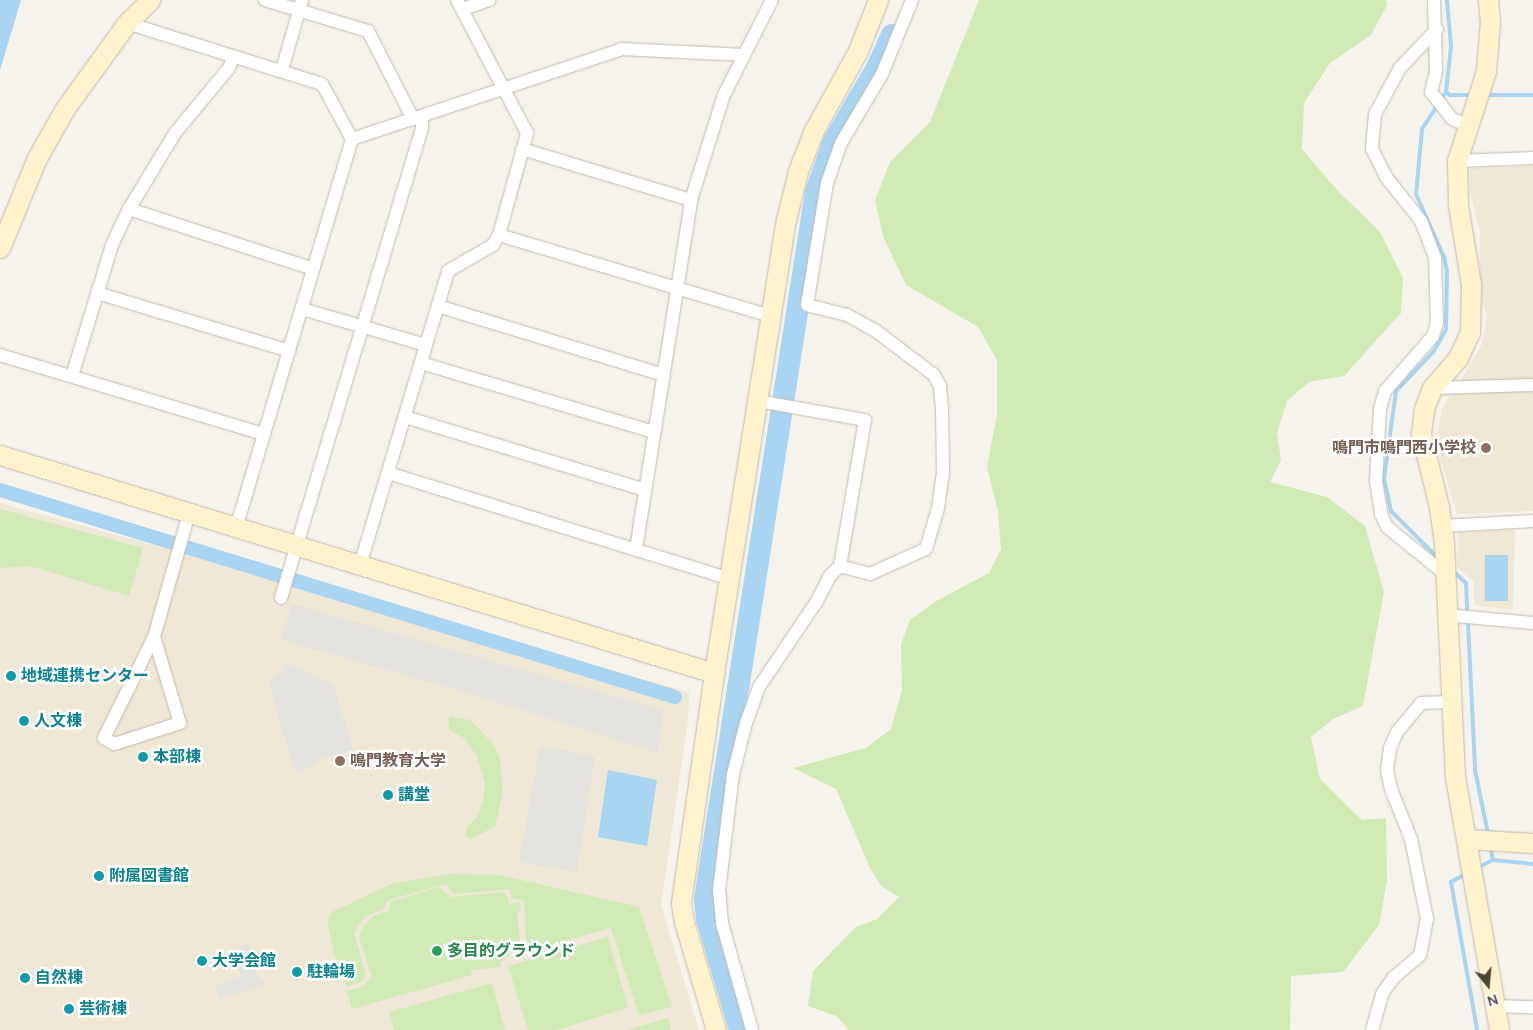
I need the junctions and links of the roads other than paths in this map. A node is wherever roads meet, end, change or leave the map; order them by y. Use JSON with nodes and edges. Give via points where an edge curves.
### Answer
{"nodes":[{"id":1,"x":150,"y":0,"type":"edge"},
{"id":2,"x":265,"y":0,"type":"edge"},
{"id":3,"x":489,"y":0,"type":"edge"},
{"id":4,"x":772,"y":0,"type":"edge"},
{"id":5,"x":878,"y":0,"type":"edge"},
{"id":6,"x":912,"y":0,"type":"edge"},
{"id":7,"x":1434,"y":0,"type":"edge"},
{"id":8,"x":1488,"y":0,"type":"edge"},
{"id":9,"x":300,"y":5,"type":"edge"},
{"id":10,"x":460,"y":5,"type":"edge"},
{"id":11,"x":127,"y":23,"type":"junction"},
{"id":12,"x":1437,"y":29,"type":"junction"},
{"id":13,"x":744,"y":55,"type":"junction"},
{"id":14,"x":233,"y":57,"type":"junction"},
{"id":15,"x":282,"y":70,"type":"junction"},
{"id":16,"x":504,"y":87,"type":"junction"},
{"id":17,"x":1470,"y":116,"type":"junction"},
{"id":18,"x":417,"y":118,"type":"junction"},
{"id":19,"x":352,"y":139,"type":"junction"},
{"id":20,"x":522,"y":149,"type":"junction"},
{"id":21,"x":1533,"y":158,"type":"edge"},
{"id":22,"x":1457,"y":161,"type":"junction"},
{"id":23,"x":691,"y":200,"type":"junction"},
{"id":24,"x":129,"y":209,"type":"junction"},
{"id":25,"x":499,"y":235,"type":"junction"},
{"id":26,"x":0,"y":248,"type":"edge"},
{"id":27,"x":314,"y":269,"type":"junction"},
{"id":28,"x":677,"y":290,"type":"junction"},
{"id":29,"x":97,"y":292,"type":"junction"},
{"id":30,"x":438,"y":306,"type":"junction"},
{"id":31,"x":302,"y":309,"type":"junction"},
{"id":32,"x":771,"y":316,"type":"junction"},
{"id":33,"x":363,"y":326,"type":"junction"},
{"id":34,"x":426,"y":345,"type":"junction"},
{"id":35,"x":288,"y":351,"type":"junction"},
{"id":36,"x":0,"y":354,"type":"edge"},
{"id":37,"x":421,"y":363,"type":"junction"},
{"id":38,"x":663,"y":375,"type":"junction"},
{"id":39,"x":72,"y":376,"type":"junction"},
{"id":40,"x":1533,"y":385,"type":"edge"},
{"id":41,"x":1432,"y":388,"type":"junction"},
{"id":42,"x":767,"y":402,"type":"junction"},
{"id":43,"x":404,"y":417,"type":"junction"},
{"id":44,"x":654,"y":432,"type":"junction"},
{"id":45,"x":263,"y":434,"type":"junction"},
{"id":46,"x":0,"y":455,"type":"edge"},
{"id":47,"x":388,"y":473,"type":"junction"},
{"id":48,"x":645,"y":490,"type":"junction"},
{"id":49,"x":190,"y":514,"type":"junction"},
{"id":50,"x":1533,"y":522,"type":"edge"},
{"id":51,"x":1442,"y":526,"type":"junction"},
{"id":52,"x":236,"y":528,"type":"junction"},
{"id":53,"x":636,"y":549,"type":"junction"},
{"id":54,"x":294,"y":554,"type":"junction"},
{"id":55,"x":360,"y":566,"type":"junction"},
{"id":56,"x":840,"y":566,"type":"junction"},
{"id":57,"x":1445,"y":574,"type":"junction"},
{"id":58,"x":730,"y":579,"type":"junction"},
{"id":59,"x":282,"y":594,"type":"dead end"},
{"id":60,"x":1445,"y":615,"type":"junction"},
{"id":61,"x":1533,"y":623,"type":"edge"},
{"id":62,"x":154,"y":637,"type":"junction"},
{"id":63,"x":714,"y":673,"type":"junction"},
{"id":64,"x":1449,"y":702,"type":"junction"},
{"id":65,"x":1466,"y":839,"type":"junction"},
{"id":66,"x":1533,"y":844,"type":"edge"},
{"id":67,"x":1495,"y":1006,"type":"junction"},
{"id":68,"x":1533,"y":1007,"type":"edge"},
{"id":69,"x":716,"y":1030,"type":"edge"},
{"id":70,"x":752,"y":1030,"type":"edge"},
{"id":71,"x":1372,"y":1030,"type":"edge"},
{"id":72,"x":1499,"y":1030,"type":"edge"}],
"edges":[{"from":1,"to":11,"type":"street"},
{"from":2,"to":9,"type":"street"},
{"from":3,"to":10,"type":"street"},
{"from":4,"to":13,"type":"street"},
{"from":5,"to":32,"type":"street","via":[[858,51],[814,130],[798,171],[786,220]]},
{"from":6,"to":56,"type":"street","via":[[882,74],[841,144],[827,182],[807,305],[847,316],[876,331],[934,375],[940,386],[942,409],[940,489],[926,549],[870,574]]},
{"from":7,"to":12,"type":"street"},
{"from":8,"to":17,"type":"street","via":[[1489,49],[1481,88]]},
{"from":9,"to":15,"type":"street"},
{"from":9,"to":18,"type":"street","via":[[368,31]]},
{"from":10,"to":16,"type":"street"},
{"from":11,"to":14,"type":"street"},
{"from":11,"to":26,"type":"street","via":[[64,110],[37,158]]},
{"from":12,"to":17,"type":"street","via":[[1432,97],[1452,120]]},
{"from":12,"to":57,"type":"street","via":[[1400,68],[1375,114],[1372,148],[1386,177],[1421,221],[1435,258],[1437,322],[1433,336],[1385,391],[1380,408],[1376,481],[1380,514],[1387,526]]},
{"from":13,"to":16,"type":"street","via":[[622,49]]},
{"from":13,"to":23,"type":"street","via":[[724,96]]},
{"from":14,"to":15,"type":"street"},
{"from":14,"to":24,"type":"street","via":[[229,68],[174,132]]},
{"from":15,"to":19,"type":"street","via":[[322,84]]},
{"from":16,"to":18,"type":"street"},
{"from":16,"to":20,"type":"street","via":[[526,133]]},
{"from":17,"to":22,"type":"street"},
{"from":18,"to":19,"type":"street"},
{"from":18,"to":33,"type":"street","via":[[422,127]]},
{"from":19,"to":27,"type":"street"},
{"from":20,"to":23,"type":"street"},
{"from":20,"to":25,"type":"street"},
{"from":21,"to":22,"type":"street"},
{"from":22,"to":41,"type":"street","via":[[1458,205],[1471,284],[1470,332],[1458,358]]},
{"from":23,"to":28,"type":"street"},
{"from":24,"to":27,"type":"street"},
{"from":24,"to":29,"type":"street","via":[[112,245]]},
{"from":25,"to":28,"type":"street"},
{"from":25,"to":30,"type":"street","via":[[493,245],[448,271]]},
{"from":27,"to":31,"type":"street"},
{"from":28,"to":32,"type":"street"},
{"from":28,"to":38,"type":"street"},
{"from":29,"to":35,"type":"street"},
{"from":29,"to":39,"type":"street"},
{"from":30,"to":34,"type":"street"},
{"from":30,"to":38,"type":"street"},
{"from":31,"to":33,"type":"street"},
{"from":31,"to":35,"type":"street"},
{"from":32,"to":42,"type":"street"},
{"from":33,"to":34,"type":"street"},
{"from":33,"to":54,"type":"street"},
{"from":34,"to":37,"type":"street"},
{"from":35,"to":45,"type":"street"},
{"from":36,"to":39,"type":"street"},
{"from":37,"to":43,"type":"street"},
{"from":37,"to":44,"type":"street"},
{"from":38,"to":44,"type":"street"},
{"from":39,"to":45,"type":"street"},
{"from":40,"to":41,"type":"street"},
{"from":41,"to":51,"type":"street","via":[[1424,409],[1421,434]]},
{"from":42,"to":56,"type":"street","via":[[865,420]]},
{"from":42,"to":58,"type":"street"},
{"from":43,"to":47,"type":"street"},
{"from":43,"to":48,"type":"street"},
{"from":44,"to":48,"type":"street"},
{"from":45,"to":52,"type":"street"},
{"from":46,"to":49,"type":"street"},
{"from":47,"to":53,"type":"street"},
{"from":47,"to":55,"type":"street"},
{"from":48,"to":53,"type":"street"},
{"from":49,"to":52,"type":"street"},
{"from":49,"to":62,"type":"street"},
{"from":50,"to":51,"type":"street"},
{"from":51,"to":57,"type":"street"},
{"from":52,"to":54,"type":"street"},
{"from":53,"to":58,"type":"street"},
{"from":54,"to":55,"type":"street"},
{"from":54,"to":59,"type":"street"},
{"from":55,"to":63,"type":"street"},
{"from":56,"to":70,"type":"street","via":[[829,577],[759,687],[746,723],[734,774],[719,890],[722,923]]},
{"from":57,"to":60,"type":"street"},
{"from":58,"to":63,"type":"street"},
{"from":60,"to":61,"type":"street"},
{"from":60,"to":64,"type":"street"},
{"from":62,"to":62,"type":"street","via":[[180,723],[114,744],[104,738]]},
{"from":63,"to":69,"type":"street","via":[[681,903]]},
{"from":64,"to":65,"type":"street","via":[[1454,777]]},
{"from":64,"to":71,"type":"street","via":[[1421,703],[1397,732],[1390,748],[1387,770],[1411,839],[1426,919],[1420,955],[1393,978],[1382,994]]},
{"from":65,"to":66,"type":"street"},
{"from":65,"to":67,"type":"street"},
{"from":67,"to":68,"type":"street"},
{"from":67,"to":72,"type":"street"}]}
